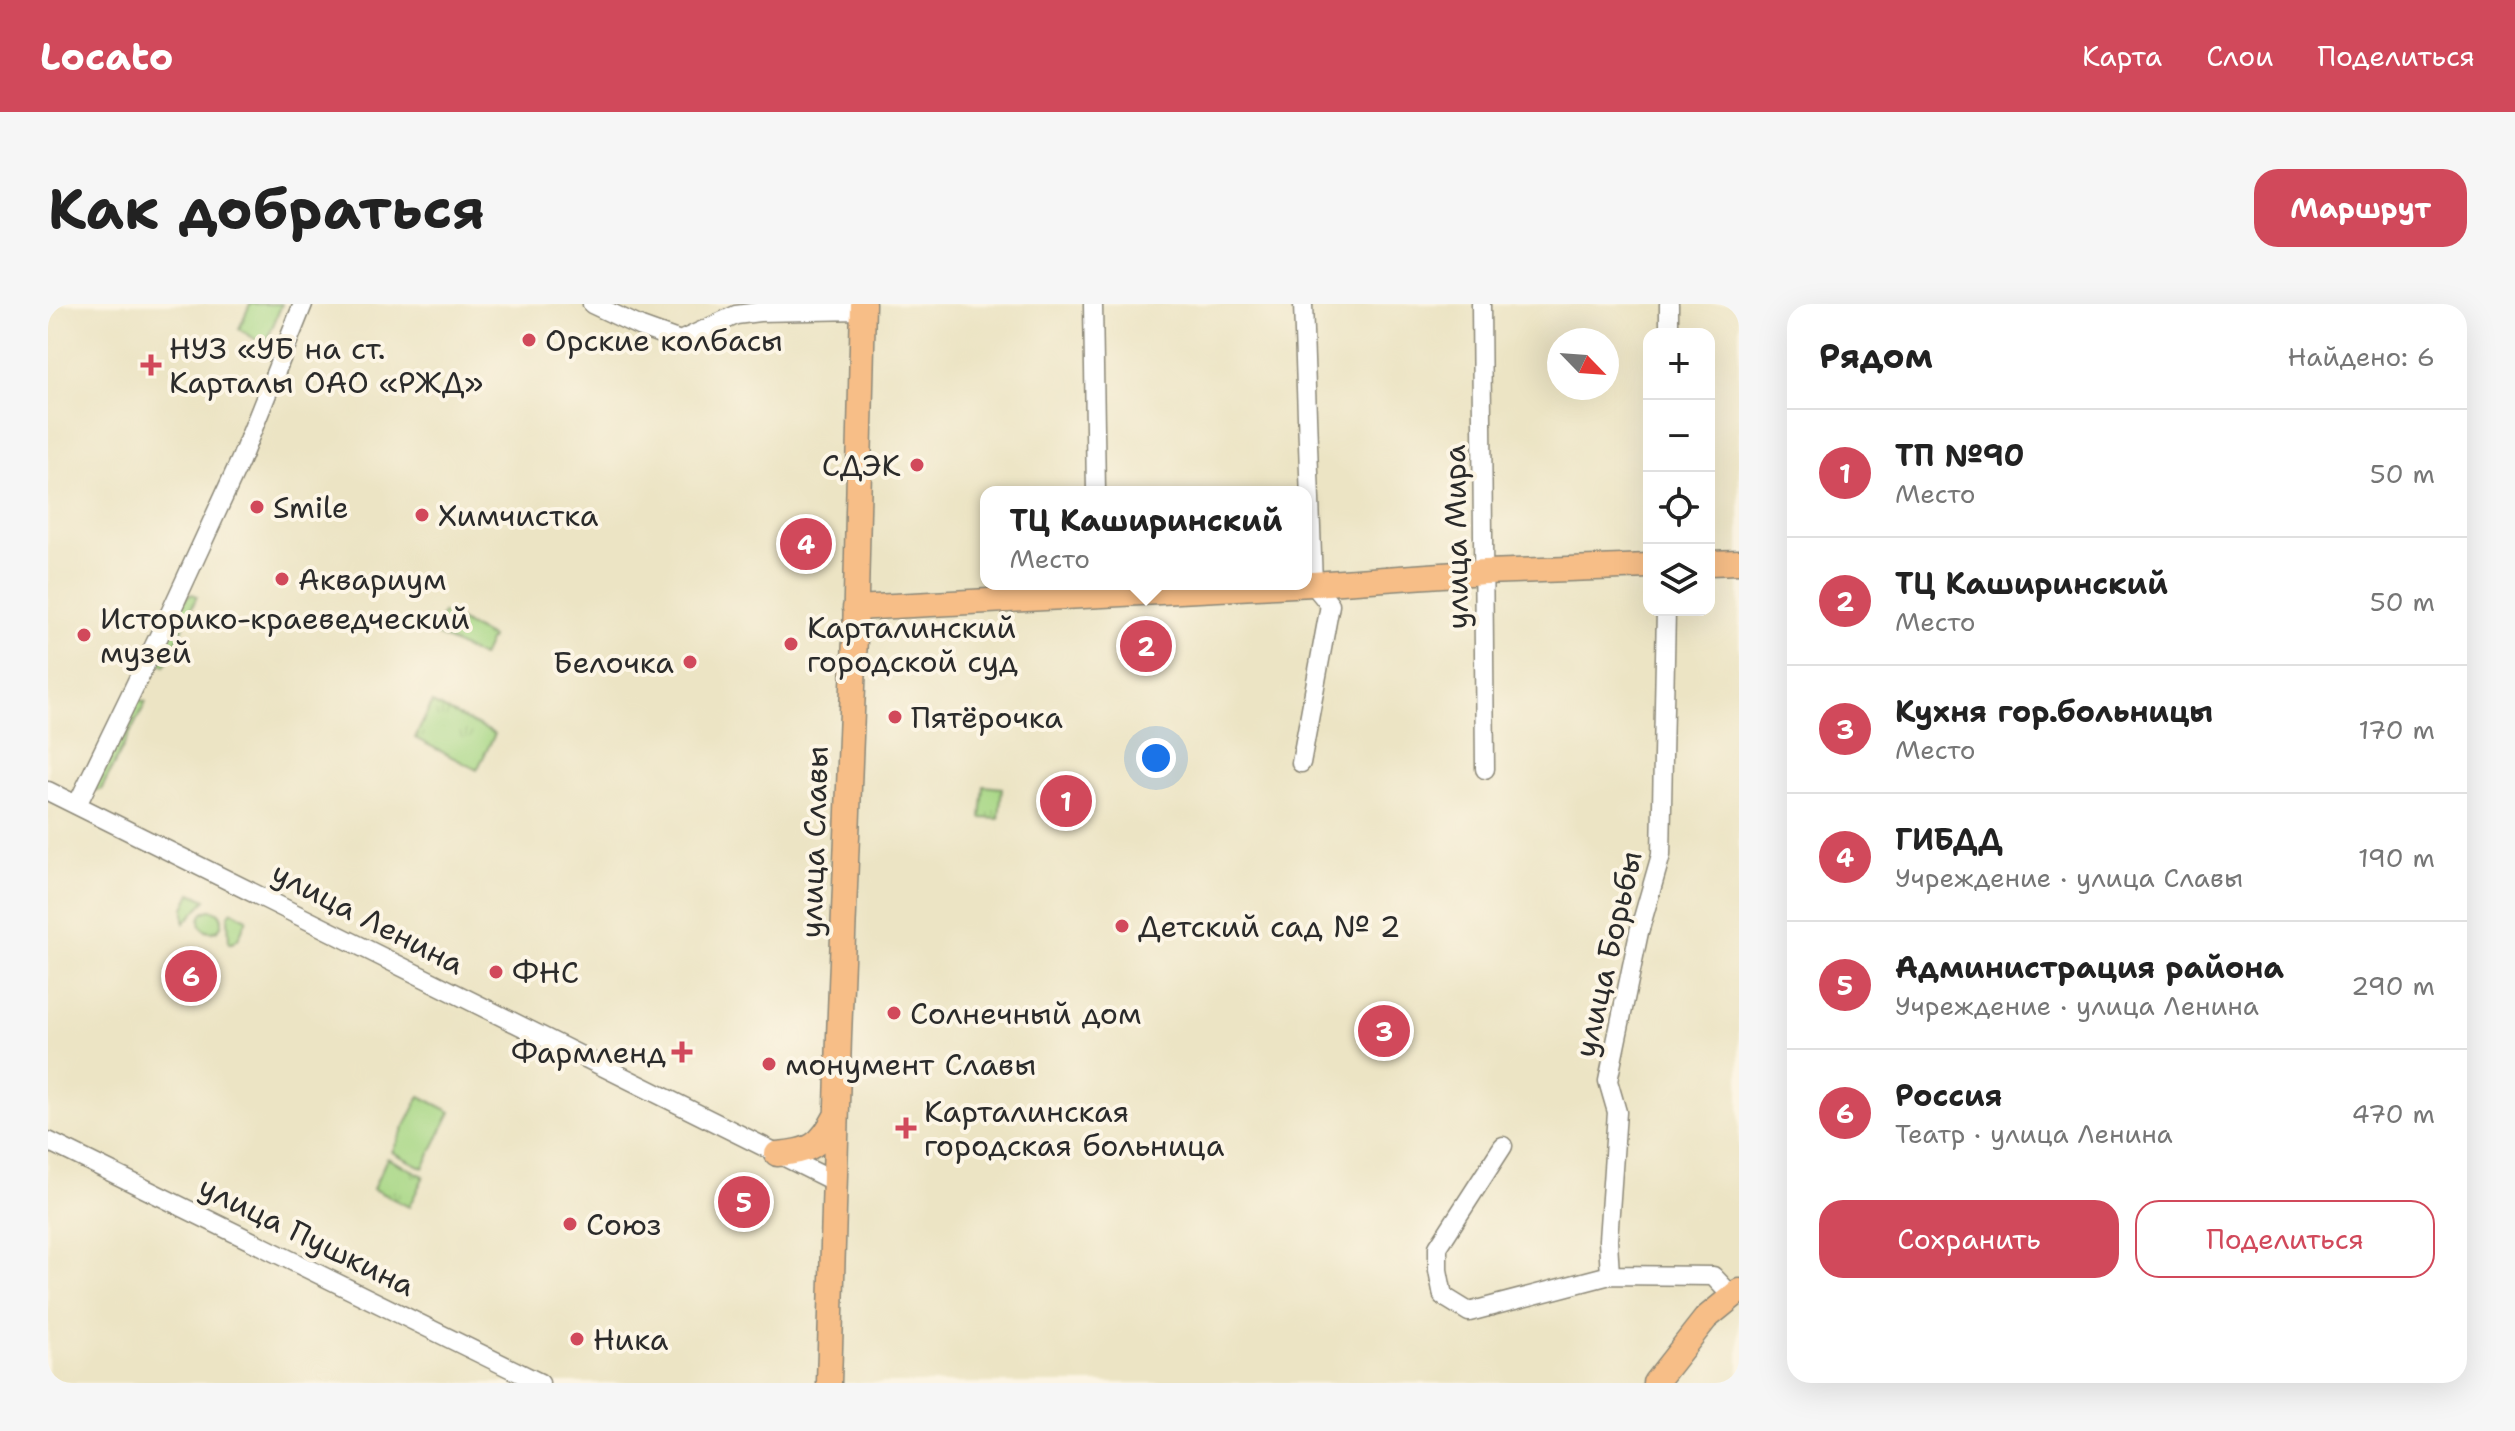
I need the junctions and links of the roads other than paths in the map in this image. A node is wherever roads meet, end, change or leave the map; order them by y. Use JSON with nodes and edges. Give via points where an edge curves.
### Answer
{"nodes":[{"id":1,"x":303,"y":304,"type":"edge"},
{"id":2,"x":592,"y":304,"type":"edge"},
{"id":3,"x":1093,"y":304,"type":"edge"},
{"id":4,"x":1303,"y":304,"type":"edge"},
{"id":5,"x":1481,"y":304,"type":"edge"},
{"id":6,"x":1669,"y":304,"type":"edge"},
{"id":7,"x":862,"y":307,"type":"edge"},
{"id":8,"x":1669,"y":328,"type":"edge"},
{"id":9,"x":1096,"y":486,"type":"edge"},
{"id":10,"x":1310,"y":486,"type":"edge"},
{"id":11,"x":1312,"y":556,"type":"edge"},
{"id":12,"x":1739,"y":562,"type":"edge"},
{"id":13,"x":1715,"y":563,"type":"edge"},
{"id":14,"x":1643,"y":566,"type":"edge"},
{"id":15,"x":1485,"y":572,"type":"junction"},
{"id":16,"x":1313,"y":584,"type":"junction"},
{"id":17,"x":1098,"y":590,"type":"edge"},
{"id":18,"x":855,"y":608,"type":"junction"},
{"id":19,"x":1666,"y":616,"type":"edge"},
{"id":20,"x":1301,"y":763,"type":"dead end"},
{"id":21,"x":1485,"y":769,"type":"dead end"},
{"id":22,"x":48,"y":791,"type":"edge"},
{"id":23,"x":77,"y":805,"type":"junction"},
{"id":24,"x":837,"y":1114,"type":"junction"},
{"id":25,"x":48,"y":1141,"type":"edge"},
{"id":26,"x":1503,"y":1146,"type":"dead end"},
{"id":27,"x":777,"y":1154,"type":"junction"},
{"id":28,"x":835,"y":1182,"type":"junction"},
{"id":29,"x":1610,"y":1275,"type":"junction"},
{"id":30,"x":1735,"y":1294,"type":"edge"},
{"id":31,"x":540,"y":1383,"type":"edge"},
{"id":32,"x":829,"y":1383,"type":"edge"},
{"id":33,"x":1655,"y":1383,"type":"edge"}],
"edges":[{"from":1,"to":23,"type":"street","via":[[228,488]]},
{"from":2,"to":7,"type":"street","via":[[680,341],[736,315]]},
{"from":3,"to":9,"type":"street"},
{"from":4,"to":10,"type":"street"},
{"from":5,"to":15,"type":"street","name":"улица Мира"},
{"from":6,"to":8,"type":"street"},
{"from":7,"to":18,"type":"main road","name":"улица Славы"},
{"from":11,"to":16,"type":"street"},
{"from":12,"to":13,"type":"main road"},
{"from":14,"to":15,"type":"main road"},
{"from":15,"to":16,"type":"main road"},
{"from":15,"to":21,"type":"street","name":"улица Мира"},
{"from":16,"to":20,"type":"street","via":[[1330,605]]},
{"from":17,"to":18,"type":"main road"},
{"from":18,"to":24,"type":"main road","name":"улица Славы"},
{"from":19,"to":29,"type":"street","name":"улица Борьбы","via":[[1661,855],[1608,1081],[1617,1112]]},
{"from":22,"to":23,"type":"street","name":"улица Ленина"},
{"from":23,"to":27,"type":"street","name":"улица Ленина"},
{"from":24,"to":27,"type":"main road","via":[[818,1143],[802,1152]]},
{"from":24,"to":28,"type":"main road","name":"улица Славы"},
{"from":25,"to":31,"type":"street","name":"улица Пушкина"},
{"from":26,"to":29,"type":"street","via":[[1438,1247],[1443,1296],[1469,1312]]},
{"from":27,"to":28,"type":"street","name":"улица Ленина"},
{"from":28,"to":32,"type":"main road","name":"улица Славы"},
{"from":29,"to":30,"type":"street","via":[[1713,1276]]},
{"from":30,"to":33,"type":"main road","via":[[1706,1318]]}]}
